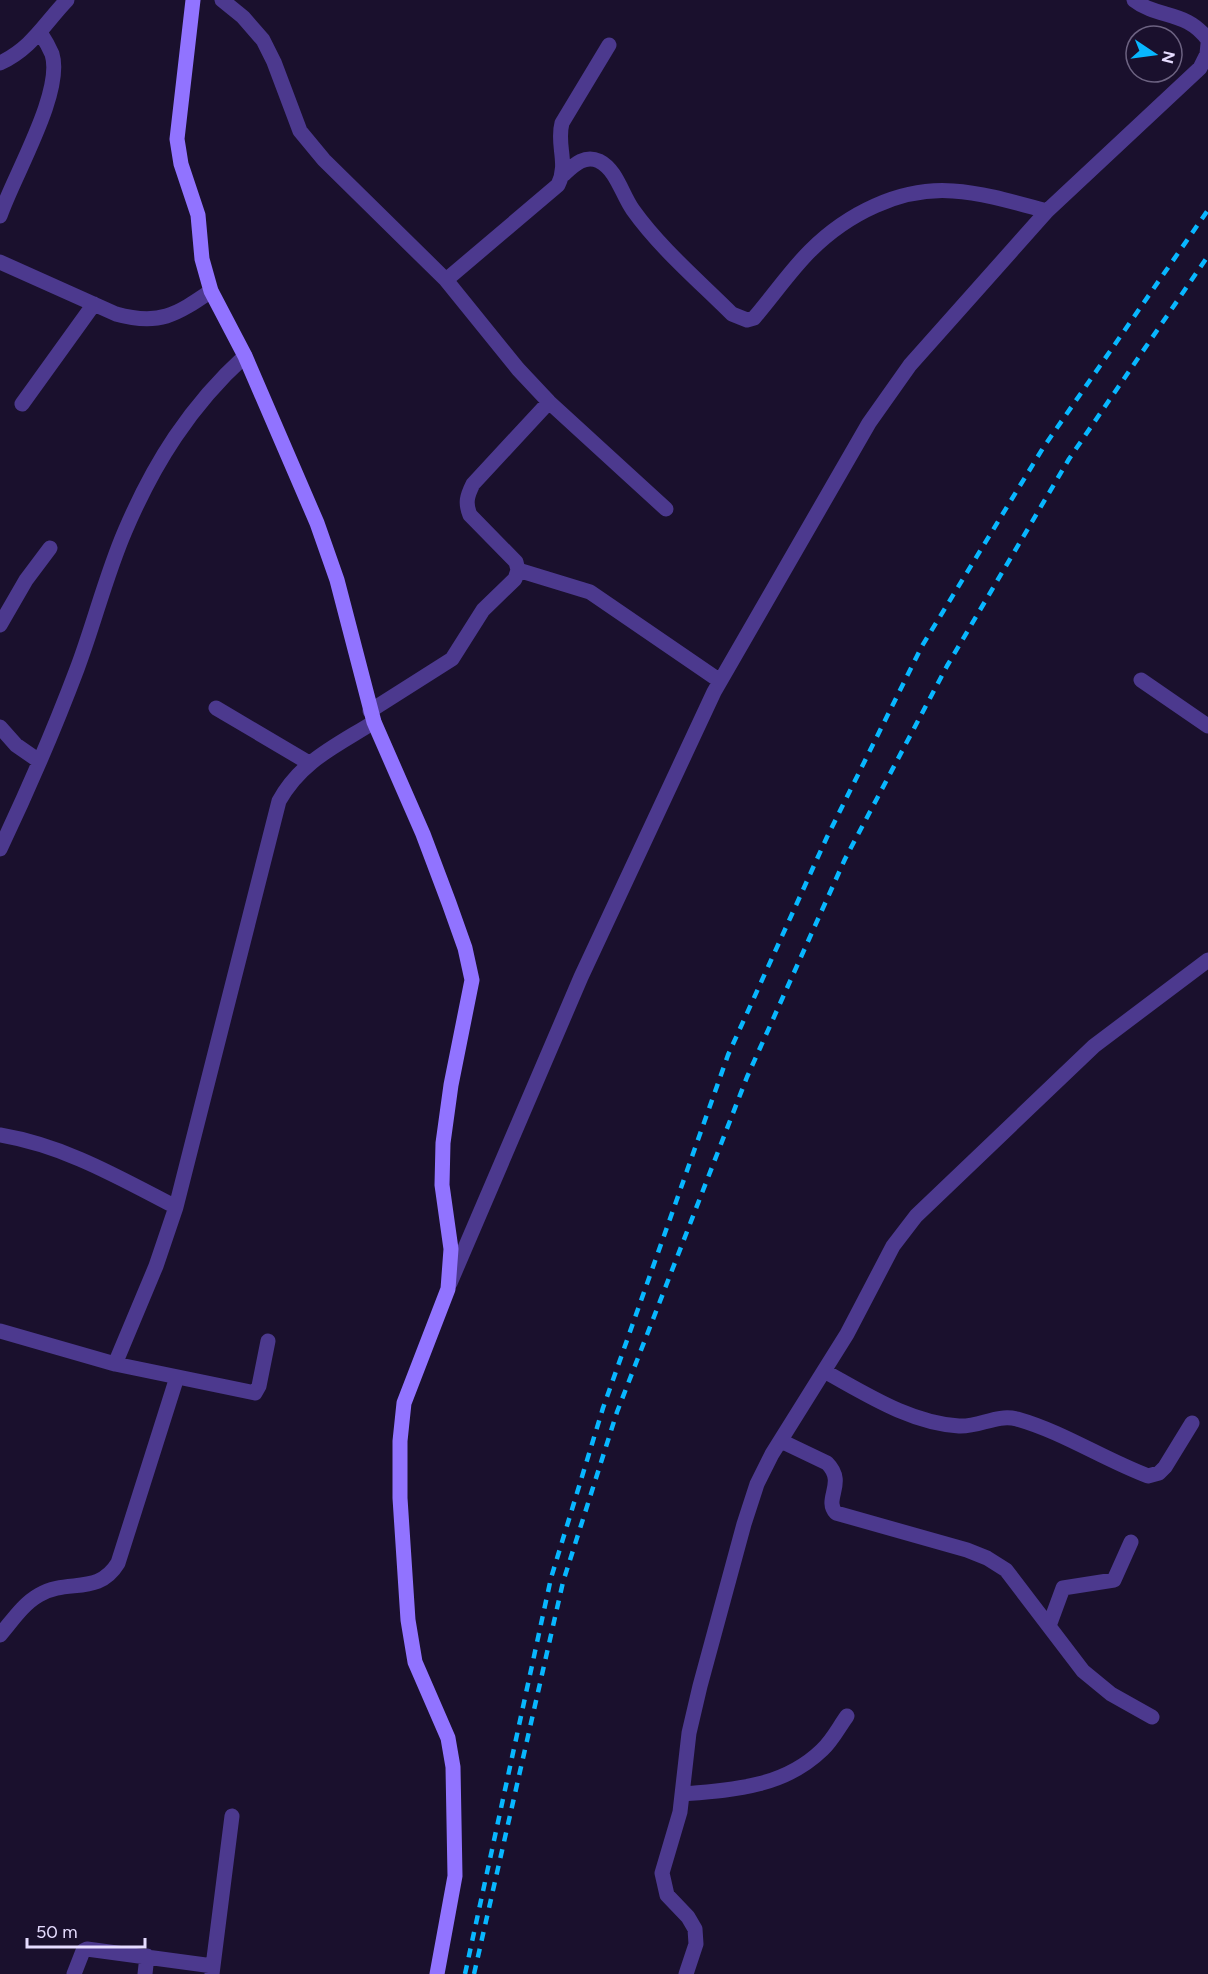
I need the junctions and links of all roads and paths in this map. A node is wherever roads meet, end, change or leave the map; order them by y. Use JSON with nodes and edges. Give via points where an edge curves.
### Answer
{"nodes":[{"id":1,"x":67,"y":0,"type":"edge"},
{"id":2,"x":193,"y":0,"type":"edge"},
{"id":3,"x":222,"y":0,"type":"edge"},
{"id":4,"x":1134,"y":0,"type":"edge"},
{"id":5,"x":41,"y":34,"type":"junction"},
{"id":6,"x":1208,"y":42,"type":"edge"},
{"id":7,"x":609,"y":45,"type":"dead end"},
{"id":8,"x":0,"y":63,"type":"edge"},
{"id":9,"x":563,"y":175,"type":"junction"},
{"id":10,"x":1,"y":211,"type":"edge"},
{"id":11,"x":1047,"y":211,"type":"junction"},
{"id":12,"x":0,"y":262,"type":"edge"},
{"id":13,"x":446,"y":280,"type":"junction"},
{"id":14,"x":212,"y":291,"type":"junction"},
{"id":15,"x":94,"y":304,"type":"junction"},
{"id":16,"x":245,"y":356,"type":"junction"},
{"id":17,"x":549,"y":402,"type":"junction"},
{"id":18,"x":22,"y":404,"type":"dead end"},
{"id":19,"x":666,"y":509,"type":"dead end"},
{"id":20,"x":50,"y":548,"type":"dead end"},
{"id":21,"x":518,"y":570,"type":"junction"},
{"id":22,"x":2,"y":614,"type":"edge"},
{"id":23,"x":1142,"y":680,"type":"dead end"},
{"id":24,"x":720,"y":681,"type":"junction"},
{"id":25,"x":216,"y":708,"type":"dead end"},
{"id":26,"x":372,"y":717,"type":"junction"},
{"id":27,"x":1208,"y":726,"type":"edge"},
{"id":28,"x":0,"y":727,"type":"edge"},
{"id":29,"x":39,"y":761,"type":"junction"},
{"id":30,"x":309,"y":763,"type":"junction"},
{"id":31,"x":0,"y":849,"type":"edge"},
{"id":32,"x":1207,"y":961,"type":"edge"},
{"id":33,"x":0,"y":1135,"type":"edge"},
{"id":34,"x":176,"y":1207,"type":"junction"},
{"id":35,"x":448,"y":1288,"type":"junction"},
{"id":36,"x":0,"y":1331,"type":"edge"},
{"id":37,"x":268,"y":1341,"type":"dead end"},
{"id":38,"x":116,"y":1364,"type":"junction"},
{"id":39,"x":824,"y":1371,"type":"junction"},
{"id":40,"x":177,"y":1377,"type":"junction"},
{"id":41,"x":1192,"y":1423,"type":"dead end"},
{"id":42,"x":781,"y":1441,"type":"junction"},
{"id":43,"x":1131,"y":1542,"type":"dead end"},
{"id":44,"x":1049,"y":1626,"type":"junction"},
{"id":45,"x":0,"y":1635,"type":"edge"},
{"id":46,"x":847,"y":1716,"type":"dead end"},
{"id":47,"x":1152,"y":1717,"type":"dead end"},
{"id":48,"x":683,"y":1794,"type":"junction"},
{"id":49,"x":232,"y":1816,"type":"dead end"},
{"id":50,"x":147,"y":1956,"type":"junction"},
{"id":51,"x":212,"y":1970,"type":"edge"},
{"id":52,"x":74,"y":1974,"type":"edge"},
{"id":53,"x":145,"y":1974,"type":"edge"},
{"id":54,"x":437,"y":1974,"type":"edge"},
{"id":55,"x":686,"y":1974,"type":"edge"}],
"edges":[{"from":1,"to":5,"type":"street"},
{"from":2,"to":14,"type":"main road","via":[[177,139],[198,216],[202,260]]},
{"from":3,"to":13,"type":"street","via":[[262,40],[300,131]]},
{"from":4,"to":6,"type":"street","via":[[1199,27]]},
{"from":5,"to":8,"type":"street"},
{"from":5,"to":10,"type":"street","via":[[52,56],[53,75],[32,140]]},
{"from":6,"to":11,"type":"street","via":[[1200,68]]},
{"from":7,"to":9,"type":"street","via":[[562,123],[559,136],[565,165]]},
{"from":9,"to":11,"type":"street","via":[[578,161],[601,162],[611,171],[632,210],[658,239],[732,314],[747,320],[754,318],[810,251],[838,227],[911,192],[953,191]]},
{"from":9,"to":13,"type":"street","via":[[558,185]]},
{"from":11,"to":24,"type":"street","via":[[910,365],[870,423]]},
{"from":12,"to":15,"type":"street"},
{"from":13,"to":17,"type":"street"},
{"from":14,"to":15,"type":"street","via":[[161,320],[135,319]]},
{"from":14,"to":16,"type":"main road"},
{"from":15,"to":18,"type":"street"},
{"from":16,"to":26,"type":"main road","via":[[334,571]]},
{"from":16,"to":29,"type":"street","via":[[214,384],[184,420],[153,474],[124,532],[78,667]]},
{"from":17,"to":19,"type":"street"},
{"from":17,"to":21,"type":"street","via":[[473,484],[467,496],[470,515],[512,556]]},
{"from":20,"to":22,"type":"street"},
{"from":21,"to":24,"type":"street","via":[[590,592]]},
{"from":21,"to":26,"type":"street","via":[[483,610],[452,659]]},
{"from":23,"to":27,"type":"street"},
{"from":24,"to":35,"type":"street","via":[[591,955]]},
{"from":25,"to":30,"type":"street"},
{"from":26,"to":30,"type":"street"},
{"from":26,"to":35,"type":"main road","via":[[438,873],[465,948],[472,980],[443,1143],[442,1185],[451,1249]]},
{"from":28,"to":29,"type":"street","via":[[16,745]]},
{"from":29,"to":31,"type":"street"},
{"from":30,"to":34,"type":"street","via":[[284,791],[269,832]]},
{"from":32,"to":39,"type":"street","via":[[1094,1046],[916,1216],[893,1246]]},
{"from":33,"to":34,"type":"street","via":[[52,1146]]},
{"from":34,"to":38,"type":"street"},
{"from":35,"to":54,"type":"main road","via":[[404,1404],[400,1442],[408,1620],[415,1662],[448,1738],[453,1767],[455,1876]]},
{"from":36,"to":38,"type":"street"},
{"from":37,"to":40,"type":"street","via":[[255,1393]]},
{"from":38,"to":40,"type":"street"},
{"from":39,"to":41,"type":"street","via":[[909,1414],[961,1426],[1013,1418],[1056,1433],[1148,1476],[1165,1467]]},
{"from":39,"to":42,"type":"street"},
{"from":40,"to":45,"type":"street","via":[[118,1563],[110,1576],[99,1582],[40,1594]]},
{"from":42,"to":44,"type":"street","via":[[833,1469],[836,1486],[831,1503],[836,1513],[987,1558],[1006,1570]]},
{"from":42,"to":48,"type":"street","via":[[757,1484],[725,1590],[689,1733]]},
{"from":43,"to":44,"type":"street","via":[[1114,1580],[1063,1588]]},
{"from":44,"to":47,"type":"street","via":[[1083,1671],[1111,1694]]},
{"from":46,"to":48,"type":"street","via":[[824,1749],[782,1777],[741,1789]]},
{"from":48,"to":55,"type":"street","via":[[662,1873],[667,1895],[695,1929],[696,1944]]},
{"from":49,"to":51,"type":"street"},
{"from":50,"to":51,"type":"street"},
{"from":50,"to":52,"type":"street","via":[[87,1949]]},
{"from":50,"to":53,"type":"street"}]}
